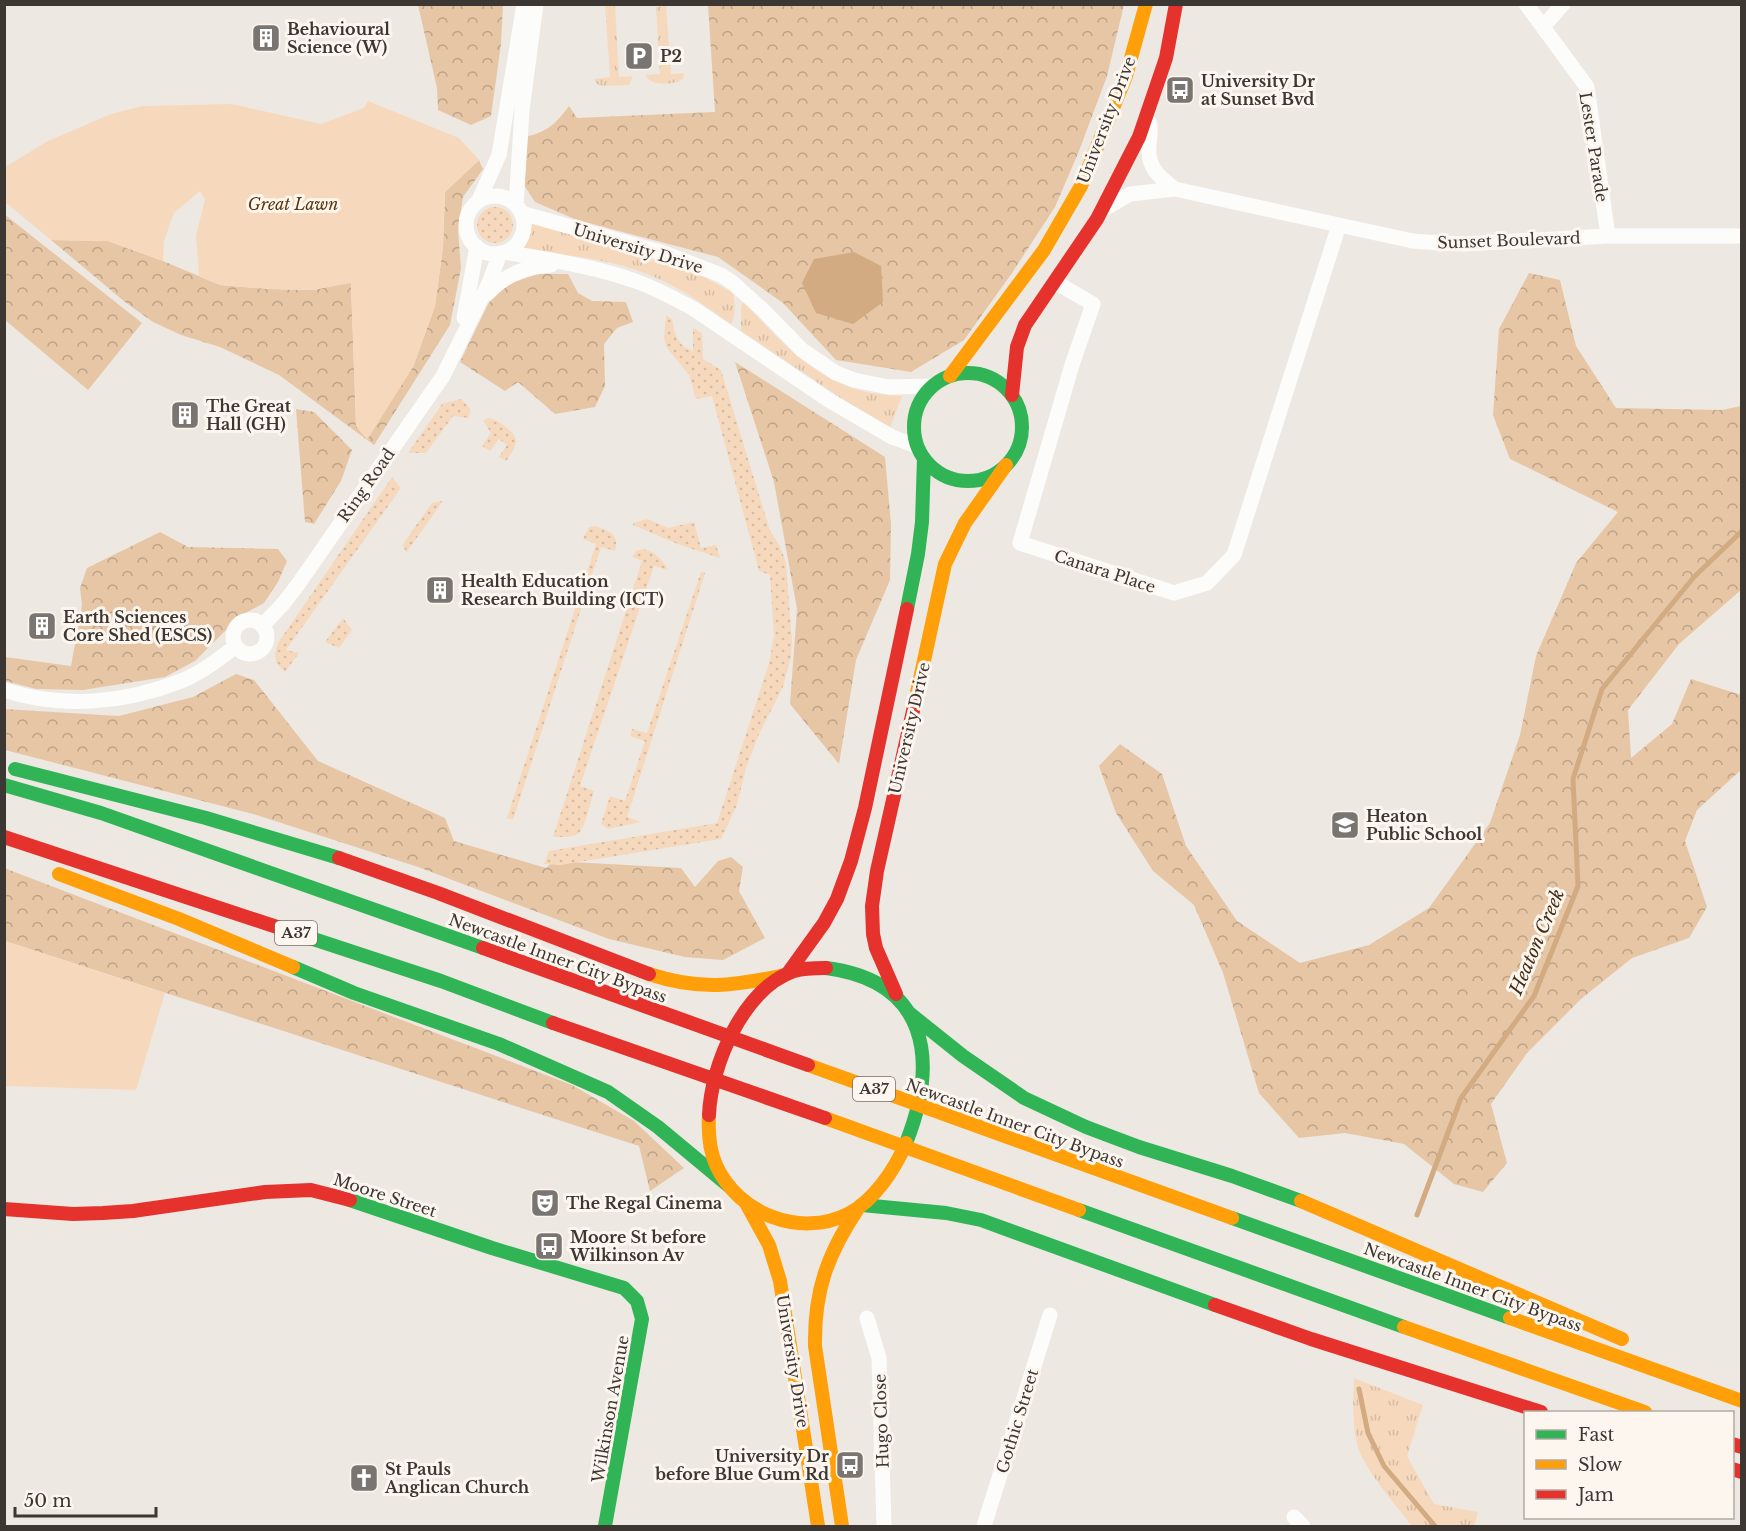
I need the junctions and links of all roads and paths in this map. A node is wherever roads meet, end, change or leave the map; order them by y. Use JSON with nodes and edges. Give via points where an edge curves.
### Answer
{"nodes":[{"id":1,"x":524,"y":4,"type":"edge"},
{"id":2,"x":536,"y":4,"type":"edge"},
{"id":3,"x":1146,"y":4,"type":"edge"},
{"id":4,"x":1176,"y":4,"type":"edge"},
{"id":5,"x":1526,"y":4,"type":"edge"},
{"id":6,"x":1563,"y":4,"type":"edge"},
{"id":7,"x":1543,"y":27,"type":"junction"},
{"id":8,"x":1147,"y":115,"type":"junction"},
{"id":9,"x":1175,"y":189,"type":"junction"},
{"id":10,"x":479,"y":200,"type":"junction"},
{"id":11,"x":519,"y":209,"type":"junction"},
{"id":12,"x":1102,"y":210,"type":"junction"},
{"id":13,"x":1339,"y":225,"type":"junction"},
{"id":14,"x":1608,"y":236,"type":"junction"},
{"id":15,"x":1742,"y":236,"type":"edge"},
{"id":16,"x":477,"y":247,"type":"junction"},
{"id":17,"x":502,"y":253,"type":"junction"},
{"id":18,"x":569,"y":263,"type":"junction"},
{"id":19,"x":1055,"y":282,"type":"junction"},
{"id":20,"x":478,"y":303,"type":"junction"},
{"id":21,"x":460,"y":339,"type":"junction"},
{"id":22,"x":950,"y":376,"type":"junction"},
{"id":23,"x":932,"y":386,"type":"junction"},
{"id":24,"x":1012,"y":395,"type":"junction"},
{"id":25,"x":920,"y":452,"type":"junction"},
{"id":26,"x":1006,"y":465,"type":"junction"},
{"id":27,"x":262,"y":626,"type":"junction"},
{"id":28,"x":236,"y":646,"type":"junction"},
{"id":29,"x":4,"y":690,"type":"edge"},
{"id":30,"x":4,"y":766,"type":"edge"},
{"id":31,"x":4,"y":785,"type":"edge"},
{"id":32,"x":4,"y":837,"type":"edge"},
{"id":33,"x":48,"y":870,"type":"dead end"},
{"id":34,"x":787,"y":974,"type":"junction"},
{"id":35,"x":904,"y":1007,"type":"junction"},
{"id":36,"x":729,"y":1186,"type":"junction"},
{"id":37,"x":746,"y":1203,"type":"junction"},
{"id":38,"x":864,"y":1203,"type":"junction"},
{"id":39,"x":4,"y":1209,"type":"edge"},
{"id":40,"x":636,"y":1298,"type":"joint"},
{"id":41,"x":1050,"y":1315,"type":"dead end"},
{"id":42,"x":867,"y":1318,"type":"dead end"},
{"id":43,"x":1636,"y":1344,"type":"dead end"},
{"id":44,"x":1742,"y":1401,"type":"edge"},
{"id":45,"x":1536,"y":1411,"type":"edge"},
{"id":46,"x":1639,"y":1411,"type":"edge"},
{"id":47,"x":605,"y":1527,"type":"edge"},
{"id":48,"x":818,"y":1527,"type":"edge"},
{"id":49,"x":842,"y":1527,"type":"edge"},
{"id":50,"x":884,"y":1527,"type":"edge"},
{"id":51,"x":984,"y":1527,"type":"edge"}],
"edges":[{"from":1,"to":10,"type":"street","via":[[499,154]]},
{"from":2,"to":11,"type":"street","via":[[522,110]]},
{"from":3,"to":22,"type":"main road","name":"University Drive","via":[[1126,76],[1081,186],[1044,250]]},
{"from":4,"to":8,"type":"main road","name":"University Drive"},
{"from":5,"to":7,"type":"street","name":"Lester Parade"},
{"from":6,"to":7,"type":"street"},
{"from":7,"to":14,"type":"street","name":"Lester Parade","via":[[1587,87]]},
{"from":8,"to":9,"type":"street","via":[[1151,165]]},
{"from":8,"to":12,"type":"main road","name":"University Drive"},
{"from":9,"to":12,"type":"street","name":"Sunset Boulevard","via":[[1130,194]]},
{"from":9,"to":13,"type":"street","name":"Sunset Boulevard"},
{"from":10,"to":11,"type":"street","via":[[499,196]]},
{"from":10,"to":16,"type":"street","via":[[466,223],[468,235]]},
{"from":11,"to":17,"type":"street","via":[[524,224],[522,236],[515,246]]},
{"from":11,"to":23,"type":"street","name":"University Drive","via":[[714,272],[733,283],[802,350],[836,373],[888,387]]},
{"from":12,"to":19,"type":"main road","name":"University Drive"},
{"from":13,"to":14,"type":"street","name":"Sunset Boulevard","via":[[1438,243]]},
{"from":13,"to":19,"type":"street","name":"Canara Place","via":[[1234,555],[1208,583],[1174,593],[1020,543],[1093,304]]},
{"from":14,"to":15,"type":"street","name":"Sunset Boulevard"},
{"from":16,"to":17,"type":"street","via":[[488,253]]},
{"from":16,"to":21,"type":"street","name":"Ring Road"},
{"from":17,"to":18,"type":"street"},
{"from":17,"to":20,"type":"street","name":"Ring Road"},
{"from":18,"to":20,"type":"street","via":[[535,266],[503,278]]},
{"from":18,"to":25,"type":"street","name":"University Drive","via":[[635,281],[672,297],[844,410]]},
{"from":19,"to":24,"type":"main road","name":"University Drive","via":[[1022,332]]},
{"from":20,"to":21,"type":"street","name":"Ring Road"},
{"from":21,"to":27,"type":"street","name":"Ring Road","via":[[443,376],[294,590]]},
{"from":22,"to":23,"type":"main road"},
{"from":22,"to":24,"type":"main road","via":[[980,374],[998,382]]},
{"from":23,"to":25,"type":"main road","via":[[915,414],[914,430]]},
{"from":24,"to":26,"type":"main road","via":[[1020,412],[1022,432],[1017,450]]},
{"from":25,"to":26,"type":"main road","via":[[934,470],[963,481],[994,475]]},
{"from":25,"to":34,"type":"main road","name":"University Drive","via":[[922,522],[917,562],[865,808],[837,898]]},
{"from":26,"to":35,"type":"main road","name":"University Drive","via":[[965,523],[945,564],[873,893],[870,920],[875,947]]},
{"from":27,"to":28,"type":"street","via":[[242,622],[233,636]]},
{"from":27,"to":28,"type":"street","via":[[267,636],[259,651],[248,654]]},
{"from":28,"to":29,"type":"street","via":[[183,681],[110,699],[69,702]]},
{"from":30,"to":34,"type":"main road","via":[[159,804],[317,851],[686,984],[737,984]]},
{"from":31,"to":44,"type":"main road","name":"Newcastle Inner City Bypass","number":"A37","via":[[101,813],[457,939]]},
{"from":32,"to":46,"type":"main road","number":"A37","via":[[441,981]]},
{"from":33,"to":36,"type":"main road","via":[[179,919],[354,993],[499,1044],[608,1092],[658,1126]]},
{"from":34,"to":35,"type":"main road","via":[[813,968],[840,970],[875,981]]},
{"from":34,"to":36,"type":"main road","via":[[745,1012],[719,1063],[710,1104],[709,1140],[715,1162]]},
{"from":35,"to":38,"type":"main road","name":"University Drive","via":[[921,1051],[921,1091],[913,1129],[896,1165]]},
{"from":35,"to":43,"type":"main road","via":[[963,1056],[1024,1098],[1086,1127],[1316,1207]]},
{"from":36,"to":37,"type":"main road"},
{"from":37,"to":38,"type":"main road","via":[[770,1217],[792,1222],[845,1216]]},
{"from":37,"to":48,"type":"main road","name":"University Drive","via":[[775,1263]]},
{"from":38,"to":45,"type":"main road","via":[[981,1220],[1311,1339]]},
{"from":38,"to":49,"type":"main road","name":"University Drive","via":[[835,1244],[823,1270],[814,1318],[814,1346]]},
{"from":39,"to":40,"type":"main road","name":"Moore Street","via":[[103,1213],[311,1190],[612,1283]]},
{"from":40,"to":47,"type":"main road","name":"Wilkinson Avenue","via":[[642,1319]]},
{"from":41,"to":51,"type":"street","name":"Gothic Street"},
{"from":42,"to":50,"type":"street","name":"Hugo Close","via":[[879,1358]]}]}
